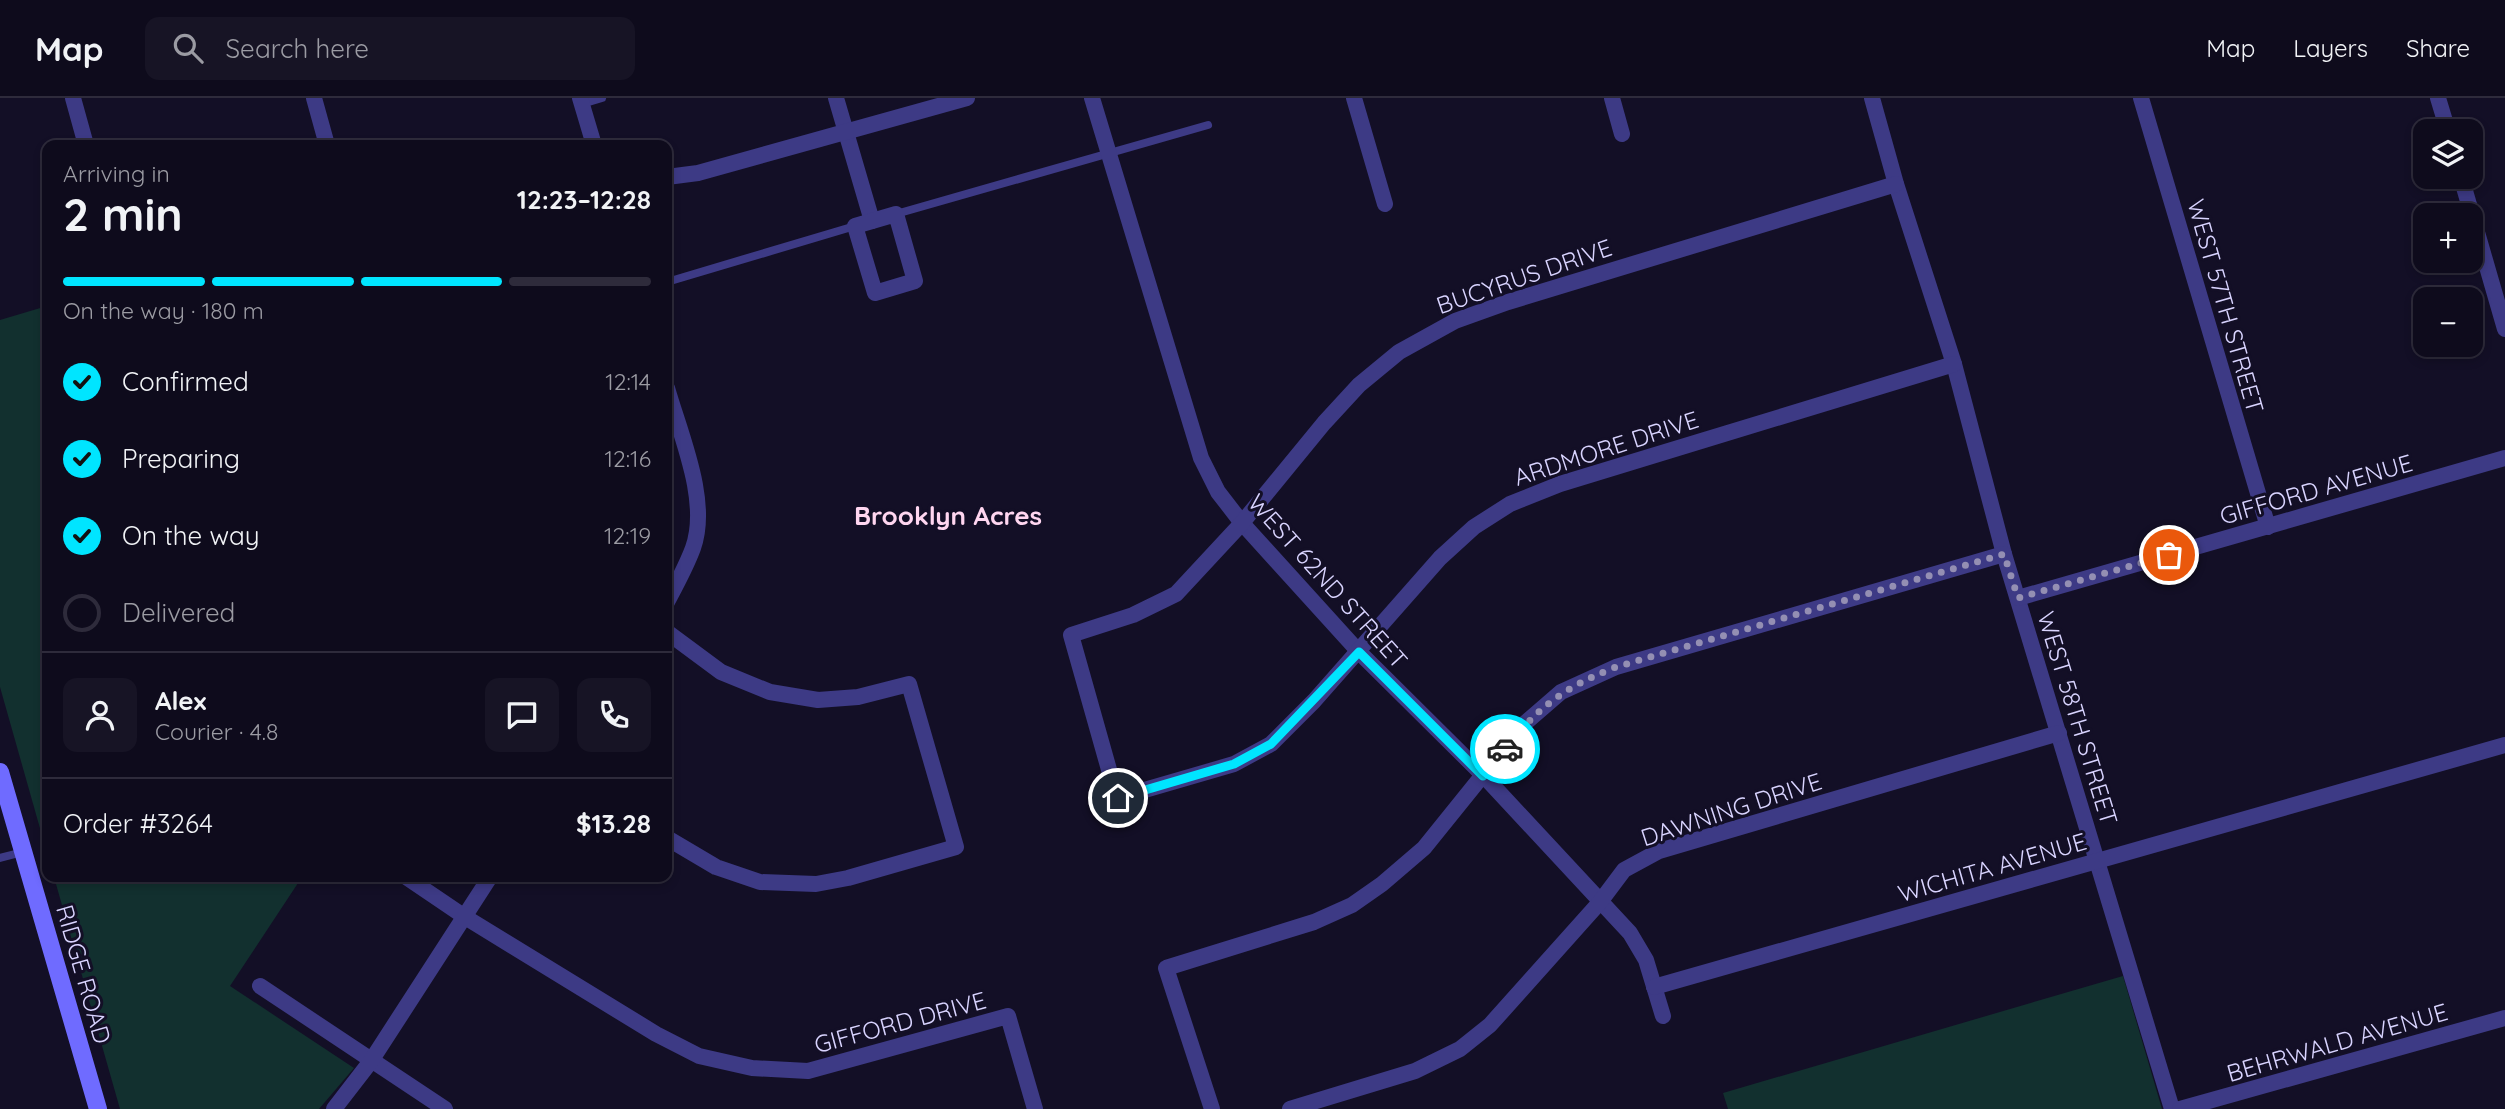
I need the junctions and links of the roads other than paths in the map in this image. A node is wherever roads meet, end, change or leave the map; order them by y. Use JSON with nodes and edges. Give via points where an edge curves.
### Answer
{"nodes":[{"id":1,"x":73,"y":98,"type":"edge"},
{"id":2,"x":314,"y":98,"type":"edge"},
{"id":3,"x":602,"y":98,"type":"edge"},
{"id":4,"x":836,"y":98,"type":"edge"},
{"id":5,"x":967,"y":98,"type":"edge"},
{"id":6,"x":1092,"y":98,"type":"edge"},
{"id":7,"x":1354,"y":98,"type":"edge"},
{"id":8,"x":1612,"y":98,"type":"edge"},
{"id":9,"x":1872,"y":98,"type":"edge"},
{"id":10,"x":2141,"y":98,"type":"edge"},
{"id":11,"x":2438,"y":98,"type":"edge"},
{"id":12,"x":581,"y":101,"type":"edge"},
{"id":13,"x":2444,"y":119,"type":"edge"},
{"id":14,"x":1208,"y":125,"type":"dead end"},
{"id":15,"x":846,"y":131,"type":"junction"},
{"id":16,"x":1622,"y":134,"type":"dead end"},
{"id":17,"x":85,"y":140,"type":"edge"},
{"id":18,"x":326,"y":140,"type":"edge"},
{"id":19,"x":593,"y":140,"type":"edge"},
{"id":20,"x":1109,"y":153,"type":"junction"},
{"id":21,"x":672,"y":176,"type":"edge"},
{"id":22,"x":1896,"y":184,"type":"junction"},
{"id":23,"x":2464,"y":189,"type":"edge"},
{"id":24,"x":1385,"y":204,"type":"dead end"},
{"id":25,"x":896,"y":214,"type":"junction"},
{"id":26,"x":872,"y":221,"type":"junction"},
{"id":27,"x":855,"y":226,"type":"junction"},
{"id":28,"x":672,"y":281,"type":"edge"},
{"id":29,"x":2505,"y":329,"type":"edge"},
{"id":30,"x":1954,"y":365,"type":"junction"},
{"id":31,"x":672,"y":405,"type":"edge"},
{"id":32,"x":2505,"y":458,"type":"edge"},
{"id":33,"x":1242,"y":523,"type":"junction"},
{"id":34,"x":2268,"y":527,"type":"junction"},
{"id":35,"x":2004,"y":554,"type":"junction"},
{"id":36,"x":672,"y":592,"type":"edge"},
{"id":37,"x":2018,"y":598,"type":"junction"},
{"id":38,"x":672,"y":636,"type":"edge"},
{"id":39,"x":1359,"y":652,"type":"junction"},
{"id":40,"x":1096,"y":721,"type":"joint"},
{"id":41,"x":2059,"y":733,"type":"junction"},
{"id":42,"x":2505,"y":745,"type":"edge"},
{"id":43,"x":0,"y":772,"type":"edge"},
{"id":44,"x":1483,"y":776,"type":"junction"},
{"id":45,"x":672,"y":841,"type":"edge"},
{"id":46,"x":23,"y":852,"type":"junction"},
{"id":47,"x":0,"y":858,"type":"edge"},
{"id":48,"x":2097,"y":860,"type":"junction"},
{"id":49,"x":413,"y":882,"type":"edge"},
{"id":50,"x":487,"y":882,"type":"edge"},
{"id":51,"x":1600,"y":902,"type":"junction"},
{"id":52,"x":465,"y":917,"type":"junction"},
{"id":53,"x":260,"y":986,"type":"dead end"},
{"id":54,"x":1654,"y":987,"type":"junction"},
{"id":55,"x":1663,"y":1016,"type":"dead end"},
{"id":56,"x":2505,"y":1018,"type":"edge"},
{"id":57,"x":371,"y":1061,"type":"junction"},
{"id":58,"x":1033,"y":1104,"type":"edge"},
{"id":59,"x":98,"y":1109,"type":"edge"},
{"id":60,"x":334,"y":1109,"type":"edge"},
{"id":61,"x":445,"y":1109,"type":"edge"},
{"id":62,"x":1212,"y":1109,"type":"edge"},
{"id":63,"x":1290,"y":1109,"type":"edge"},
{"id":64,"x":2172,"y":1109,"type":"edge"},
{"id":65,"x":2180,"y":1109,"type":"edge"}],
"edges":[{"from":1,"to":17,"type":"street"},
{"from":2,"to":18,"type":"street"},
{"from":3,"to":12,"type":"lane"},
{"from":4,"to":15,"type":"street"},
{"from":5,"to":15,"type":"street"},
{"from":6,"to":20,"type":"street","name":"WEST 62ND STREET"},
{"from":7,"to":24,"type":"street"},
{"from":8,"to":16,"type":"street"},
{"from":9,"to":22,"type":"street","name":"WEST 58TH STREET"},
{"from":10,"to":34,"type":"street","name":"WEST 57TH STREET"},
{"from":11,"to":13,"type":"street"},
{"from":12,"to":19,"type":"street"},
{"from":14,"to":20,"type":"lane"},
{"from":15,"to":21,"type":"street"},
{"from":15,"to":26,"type":"street"},
{"from":20,"to":25,"type":"lane"},
{"from":20,"to":33,"type":"street","name":"WEST 62ND STREET","via":[[1201,458],[1218,492]]},
{"from":22,"to":30,"type":"street","name":"WEST 58TH STREET"},
{"from":22,"to":33,"type":"street","name":"BUCYRUS DRIVE","via":[[1455,321],[1399,352],[1359,385]]},
{"from":23,"to":29,"type":"street"},
{"from":25,"to":26,"type":"street"},
{"from":25,"to":27,"type":"street","via":[[915,281],[905,284],[874,293]]},
{"from":26,"to":27,"type":"street"},
{"from":27,"to":28,"type":"lane"},
{"from":30,"to":35,"type":"street","name":"WEST 58TH STREET"},
{"from":30,"to":39,"type":"street","name":"ARDMORE DRIVE","via":[[1560,484],[1510,504],[1474,527],[1440,558]]},
{"from":31,"to":36,"type":"street","via":[[695,481],[698,515],[694,546]]},
{"from":32,"to":34,"type":"street","name":"GIFFORD AVENUE"},
{"from":33,"to":39,"type":"street","name":"WEST 62ND STREET"},
{"from":33,"to":40,"type":"street","name":"BUCYRUS DRIVE","via":[[1176,594],[1133,615],[1071,635]]},
{"from":34,"to":37,"type":"street","name":"GIFFORD AVENUE"},
{"from":35,"to":37,"type":"street","name":"WEST 58TH STREET"},
{"from":35,"to":44,"type":"street","via":[[1616,667],[1570,687],[1524,724]]},
{"from":37,"to":41,"type":"street","name":"WEST 58TH STREET"},
{"from":38,"to":45,"type":"street","via":[[721,672],[770,692],[818,700],[858,697],[909,684],[956,847],[816,884],[760,882],[716,867]]},
{"from":39,"to":40,"type":"street","name":"ARDMORE DRIVE","via":[[1271,744],[1234,764],[1118,798]]},
{"from":39,"to":44,"type":"street","name":"WEST 62ND STREET"},
{"from":41,"to":48,"type":"street","name":"WEST 58TH STREET"},
{"from":41,"to":51,"type":"street","name":"DAWNING DRIVE","via":[[1659,851],[1624,870]]},
{"from":42,"to":48,"type":"street","name":"WICHITA AVENUE"},
{"from":43,"to":46,"type":"main road","name":"RIDGE ROAD"},
{"from":44,"to":51,"type":"street","name":"WEST 62ND STREET"},
{"from":44,"to":62,"type":"street","via":[[1424,848],[1352,905],[1314,922],[1166,968]]},
{"from":46,"to":47,"type":"lane"},
{"from":46,"to":59,"type":"main road","name":"RIDGE ROAD"},
{"from":48,"to":54,"type":"street","name":"WICHITA AVENUE"},
{"from":48,"to":64,"type":"street","name":"WEST 58TH STREET"},
{"from":49,"to":52,"type":"street"},
{"from":50,"to":52,"type":"street"},
{"from":51,"to":54,"type":"street","name":"WEST 62ND STREET","via":[[1630,933],[1646,960]]},
{"from":51,"to":63,"type":"street","name":"DAWNING DRIVE","via":[[1490,1025],[1460,1049],[1415,1071]]},
{"from":52,"to":57,"type":"street"},
{"from":52,"to":58,"type":"street","name":"GIFFORD DRIVE","via":[[656,1034],[699,1056],[752,1068],[808,1071],[1008,1016]]},
{"from":53,"to":57,"type":"street"},
{"from":54,"to":55,"type":"street","name":"WEST 62ND STREET"},
{"from":56,"to":65,"type":"street","name":"BEHRWALD AVENUE"},
{"from":57,"to":60,"type":"street"},
{"from":57,"to":61,"type":"street"}]}
